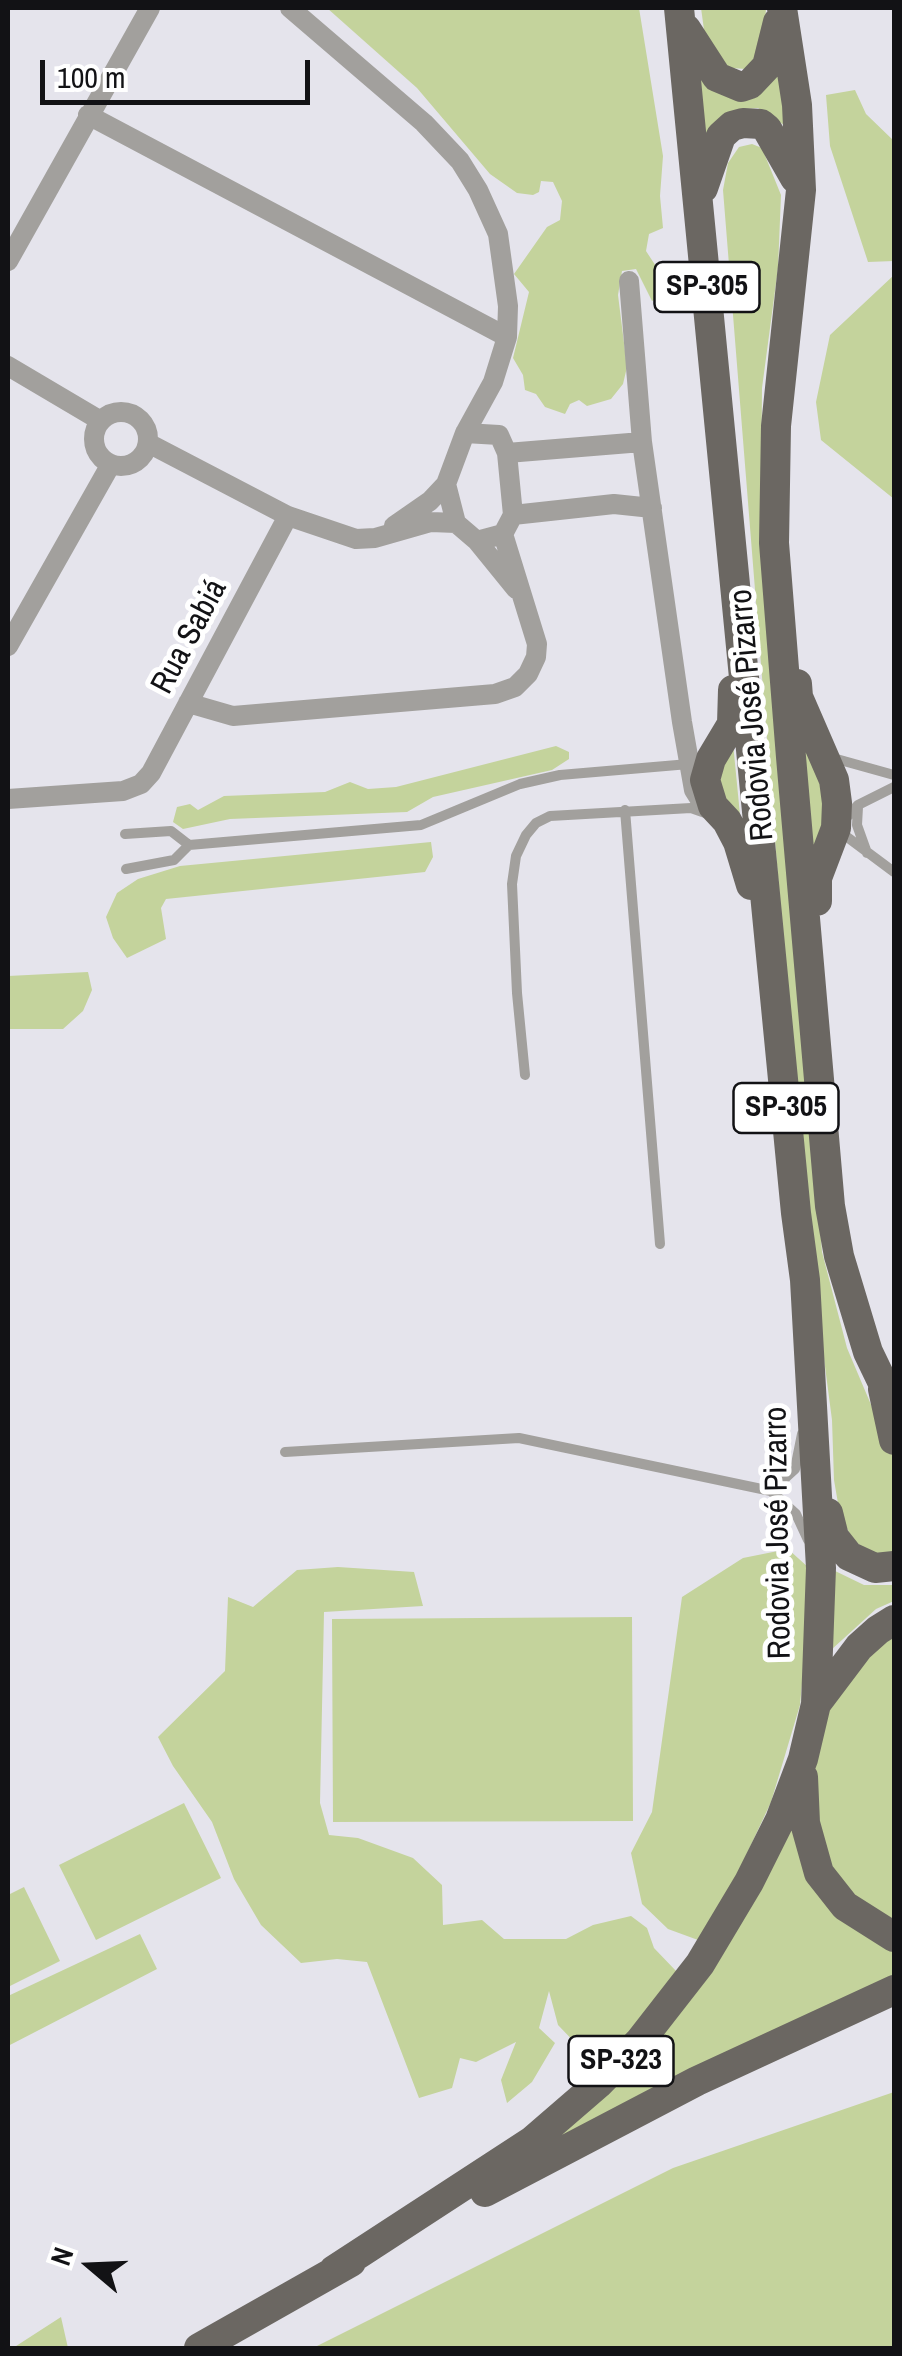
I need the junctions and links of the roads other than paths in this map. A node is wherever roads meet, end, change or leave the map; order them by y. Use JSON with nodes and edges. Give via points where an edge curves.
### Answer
{"nodes":[{"id":1,"x":150,"y":8,"type":"edge"},
{"id":2,"x":290,"y":8,"type":"edge"},
{"id":3,"x":781,"y":8,"type":"edge"},
{"id":4,"x":680,"y":12,"type":"edge"},
{"id":5,"x":88,"y":115,"type":"junction"},
{"id":6,"x":801,"y":190,"type":"junction"},
{"id":7,"x":699,"y":202,"type":"junction"},
{"id":8,"x":8,"y":261,"type":"edge"},
{"id":9,"x":629,"y":281,"type":"dead end"},
{"id":10,"x":507,"y":337,"type":"junction"},
{"id":11,"x":8,"y":366,"type":"edge"},
{"id":12,"x":493,"y":382,"type":"junction"},
{"id":13,"x":102,"y":421,"type":"junction"},
{"id":14,"x":466,"y":433,"type":"junction"},
{"id":15,"x":642,"y":442,"type":"junction"},
{"id":16,"x":148,"y":444,"type":"junction"},
{"id":17,"x":503,"y":444,"type":"junction"},
{"id":18,"x":111,"y":464,"type":"junction"},
{"id":19,"x":446,"y":484,"type":"junction"},
{"id":20,"x":652,"y":508,"type":"junction"},
{"id":21,"x":288,"y":516,"type":"junction"},
{"id":22,"x":456,"y":523,"type":"junction"},
{"id":23,"x":508,"y":525,"type":"junction"},
{"id":24,"x":375,"y":538,"type":"junction"},
{"id":25,"x":477,"y":541,"type":"junction"},
{"id":26,"x":776,"y":564,"type":"junction"},
{"id":27,"x":734,"y":567,"type":"junction"},
{"id":28,"x":523,"y":598,"type":"junction"},
{"id":29,"x":8,"y":646,"type":"edge"},
{"id":30,"x":188,"y":703,"type":"junction"},
{"id":31,"x":825,"y":756,"type":"junction"},
{"id":32,"x":700,"y":761,"type":"junction"},
{"id":33,"x":894,"y":775,"type":"edge"},
{"id":34,"x":894,"y":788,"type":"edge"},
{"id":35,"x":8,"y":799,"type":"edge"},
{"id":36,"x":693,"y":799,"type":"junction"},
{"id":37,"x":858,"y":805,"type":"junction"},
{"id":38,"x":625,"y":810,"type":"junction"},
{"id":39,"x":727,"y":822,"type":"junction"},
{"id":40,"x":836,"y":828,"type":"junction"},
{"id":41,"x":125,"y":834,"type":"dead end"},
{"id":42,"x":189,"y":845,"type":"junction"},
{"id":43,"x":867,"y":854,"type":"junction"},
{"id":44,"x":126,"y":869,"type":"dead end"},
{"id":45,"x":894,"y":872,"type":"edge"},
{"id":46,"x":772,"y":967,"type":"junction"},
{"id":47,"x":812,"y":993,"type":"junction"},
{"id":48,"x":524,"y":1076,"type":"dead end"},
{"id":49,"x":660,"y":1244,"type":"dead end"},
{"id":50,"x":811,"y":1381,"type":"junction"},
{"id":51,"x":888,"y":1396,"type":"edge"},
{"id":52,"x":812,"y":1412,"type":"junction"},
{"id":53,"x":894,"y":1440,"type":"edge"},
{"id":54,"x":285,"y":1452,"type":"dead end"},
{"id":55,"x":771,"y":1491,"type":"junction"},
{"id":56,"x":894,"y":1566,"type":"edge"},
{"id":57,"x":821,"y":1568,"type":"junction"},
{"id":58,"x":894,"y":1620,"type":"edge"},
{"id":59,"x":816,"y":1704,"type":"junction"},
{"id":60,"x":803,"y":1759,"type":"junction"},
{"id":61,"x":894,"y":1936,"type":"edge"},
{"id":62,"x":894,"y":1990,"type":"edge"},
{"id":63,"x":334,"y":2270,"type":"junction"},
{"id":64,"x":199,"y":2348,"type":"edge"}],
"edges":[{"from":1,"to":5,"type":"street"},
{"from":2,"to":10,"type":"street","via":[[460,161],[498,234]]},
{"from":3,"to":4,"type":"main road","via":[[767,66],[741,87],[717,77]]},
{"from":3,"to":6,"type":"main road","name":"Rodovia José Pizarro","via":[[797,105]]},
{"from":4,"to":7,"type":"main road","name":"Rodovia José Pizarro","number":"SP-305"},
{"from":5,"to":8,"type":"street"},
{"from":5,"to":10,"type":"street"},
{"from":6,"to":7,"type":"main road","via":[[768,129],[744,123],[721,136]]},
{"from":6,"to":26,"type":"main road","name":"Rodovia José Pizarro","via":[[776,426]]},
{"from":7,"to":27,"type":"main road","name":"Rodovia José Pizarro","number":"SP-305"},
{"from":9,"to":15,"type":"street"},
{"from":10,"to":12,"type":"street"},
{"from":11,"to":13,"type":"street"},
{"from":12,"to":14,"type":"street"},
{"from":12,"to":17,"type":"street"},
{"from":13,"to":16,"type":"street","via":[[116,412],[133,414],[145,426]]},
{"from":13,"to":18,"type":"street","via":[[95,445]]},
{"from":14,"to":17,"type":"street"},
{"from":14,"to":19,"type":"street"},
{"from":15,"to":17,"type":"street"},
{"from":15,"to":20,"type":"street"},
{"from":16,"to":18,"type":"street","via":[[134,462]]},
{"from":16,"to":21,"type":"street"},
{"from":17,"to":23,"type":"street"},
{"from":18,"to":29,"type":"street"},
{"from":19,"to":22,"type":"street"},
{"from":19,"to":24,"type":"street"},
{"from":20,"to":23,"type":"street","via":[[614,504]]},
{"from":20,"to":32,"type":"street"},
{"from":21,"to":24,"type":"street"},
{"from":21,"to":30,"type":"street","name":"Rua Sabiá"},
{"from":22,"to":24,"type":"street","via":[[432,522]]},
{"from":22,"to":25,"type":"street"},
{"from":23,"to":25,"type":"street"},
{"from":23,"to":28,"type":"street"},
{"from":25,"to":28,"type":"street"},
{"from":26,"to":31,"type":"main road","via":[[798,697]]},
{"from":26,"to":47,"type":"main road","name":"Rodovia José Pizarro"},
{"from":27,"to":32,"type":"main road","via":[[732,724]]},
{"from":27,"to":46,"type":"main road"},
{"from":28,"to":30,"type":"street","via":[[536,657],[515,687],[495,694],[233,716]]},
{"from":30,"to":35,"type":"street","name":"Rua Sabiá","via":[[141,784]]},
{"from":31,"to":33,"type":"lane"},
{"from":31,"to":40,"type":"main road","via":[[834,780]]},
{"from":32,"to":36,"type":"street"},
{"from":32,"to":39,"type":"main road","via":[[708,796]]},
{"from":32,"to":42,"type":"lane","via":[[520,784],[421,825]]},
{"from":34,"to":37,"type":"lane"},
{"from":36,"to":38,"type":"lane"},
{"from":36,"to":39,"type":"street"},
{"from":37,"to":40,"type":"lane"},
{"from":37,"to":43,"type":"lane"},
{"from":38,"to":48,"type":"lane","via":[[550,816],[536,823],[516,856]]},
{"from":38,"to":49,"type":"lane"},
{"from":39,"to":46,"type":"main road","via":[[750,875]]},
{"from":40,"to":43,"type":"lane"},
{"from":40,"to":47,"type":"main road","via":[[816,878],[821,957]]},
{"from":41,"to":42,"type":"lane","via":[[172,832]]},
{"from":42,"to":44,"type":"lane","via":[[174,860]]},
{"from":43,"to":45,"type":"lane"},
{"from":46,"to":50,"type":"main road","name":"Rodovia José Pizarro","number":"SP-305"},
{"from":47,"to":51,"type":"main road","name":"Rodovia José Pizarro","via":[[830,1206],[851,1299]]},
{"from":50,"to":52,"type":"main road","name":"Rodovia José Pizarro","number":"SP-305"},
{"from":50,"to":55,"type":"lane","via":[[796,1469]]},
{"from":51,"to":53,"type":"main road","name":"Rodovia José Pizarro"},
{"from":52,"to":56,"type":"main road","via":[[824,1450],[834,1537],[860,1564]]},
{"from":52,"to":57,"type":"main road","name":"Rodovia José Pizarro","number":"SP-305"},
{"from":54,"to":55,"type":"lane","via":[[519,1438]]},
{"from":55,"to":57,"type":"lane","via":[[796,1514]]},
{"from":57,"to":59,"type":"main road","name":"Rodovia José Pizarro","number":"SP-305"},
{"from":58,"to":59,"type":"main road","number":"SP-323","via":[[860,1647]]},
{"from":59,"to":60,"type":"main road","number":"SP-323"},
{"from":60,"to":61,"type":"main road","number":"SP-323","via":[[805,1822],[820,1873],[844,1906]]},
{"from":60,"to":63,"type":"main road","number":"SP-323","via":[[749,1882],[700,1964],[640,2042],[532,2141]]},
{"from":62,"to":63,"type":"main road","number":"SP-323","via":[[698,2082]]},
{"from":63,"to":64,"type":"main road","number":"SP-323"}]}
